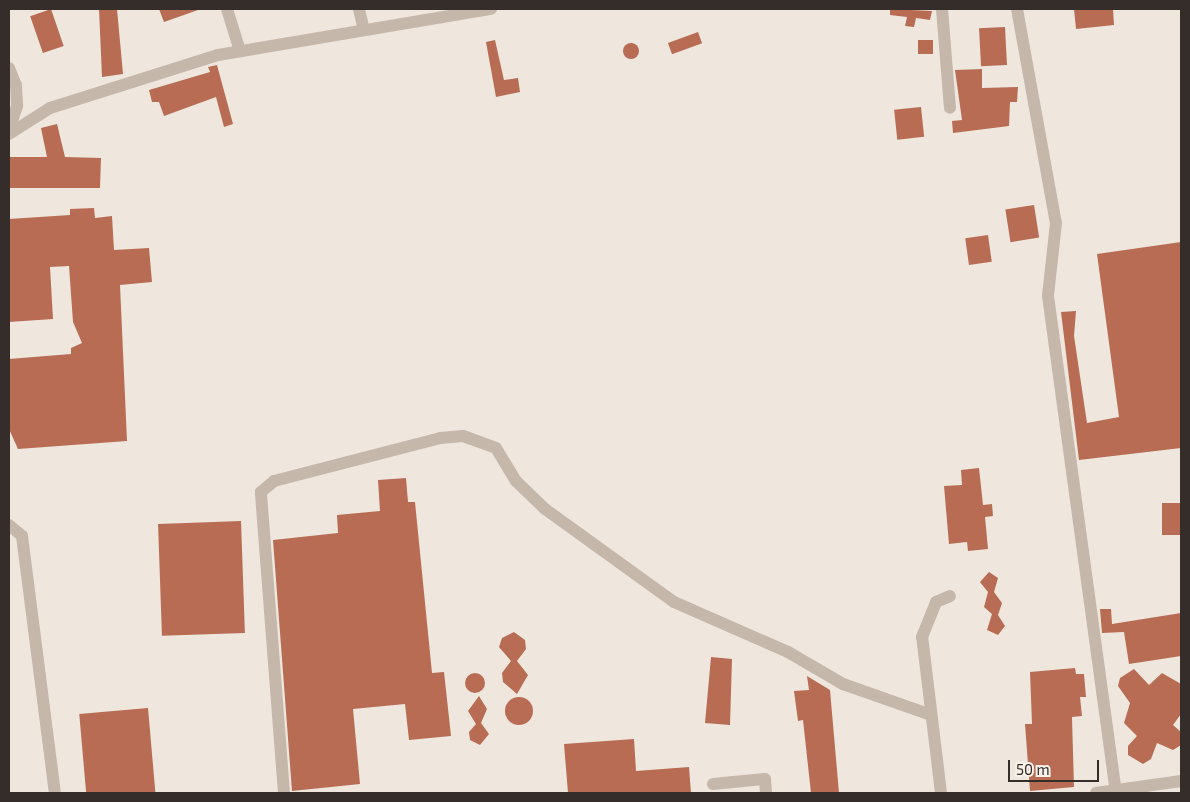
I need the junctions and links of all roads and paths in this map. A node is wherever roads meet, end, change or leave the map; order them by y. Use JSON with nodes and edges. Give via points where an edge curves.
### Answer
{"nodes":[{"id":1,"x":227,"y":9,"type":"edge"},
{"id":2,"x":359,"y":9,"type":"edge"},
{"id":3,"x":490,"y":9,"type":"edge"},
{"id":4,"x":942,"y":9,"type":"edge"},
{"id":5,"x":1017,"y":9,"type":"edge"},
{"id":6,"x":460,"y":11,"type":"edge"},
{"id":7,"x":363,"y":27,"type":"junction"},
{"id":8,"x":240,"y":51,"type":"junction"},
{"id":9,"x":9,"y":68,"type":"edge"},
{"id":10,"x":950,"y":108,"type":"dead end"},
{"id":11,"x":9,"y":132,"type":"edge"},
{"id":12,"x":9,"y":525,"type":"edge"},
{"id":13,"x":950,"y":596,"type":"dead end"},
{"id":14,"x":931,"y":715,"type":"junction"},
{"id":15,"x":1181,"y":781,"type":"edge"},
{"id":16,"x":713,"y":784,"type":"dead end"},
{"id":17,"x":1115,"y":792,"type":"edge"},
{"id":18,"x":55,"y":793,"type":"edge"},
{"id":19,"x":284,"y":793,"type":"edge"},
{"id":20,"x":766,"y":793,"type":"edge"},
{"id":21,"x":941,"y":793,"type":"edge"},
{"id":22,"x":1096,"y":793,"type":"edge"}],
"edges":[{"from":1,"to":8,"type":"street"},
{"from":2,"to":7,"type":"street"},
{"from":3,"to":6,"type":"street"},
{"from":4,"to":10,"type":"street"},
{"from":5,"to":17,"type":"street","via":[[1056,223],[1048,296]]},
{"from":6,"to":7,"type":"street"},
{"from":7,"to":8,"type":"street"},
{"from":8,"to":11,"type":"street","via":[[50,108]]},
{"from":9,"to":11,"type":"street","via":[[17,106]]},
{"from":12,"to":18,"type":"street","via":[[22,536]]},
{"from":13,"to":14,"type":"street","via":[[936,602],[922,637]]},
{"from":14,"to":19,"type":"street","via":[[843,684],[788,652],[674,602],[545,509],[516,481],[496,448],[463,436],[440,438],[274,481],[261,492]]},
{"from":14,"to":21,"type":"street"},
{"from":15,"to":17,"type":"street"},
{"from":16,"to":20,"type":"street","via":[[765,779]]},
{"from":17,"to":22,"type":"street"}]}
